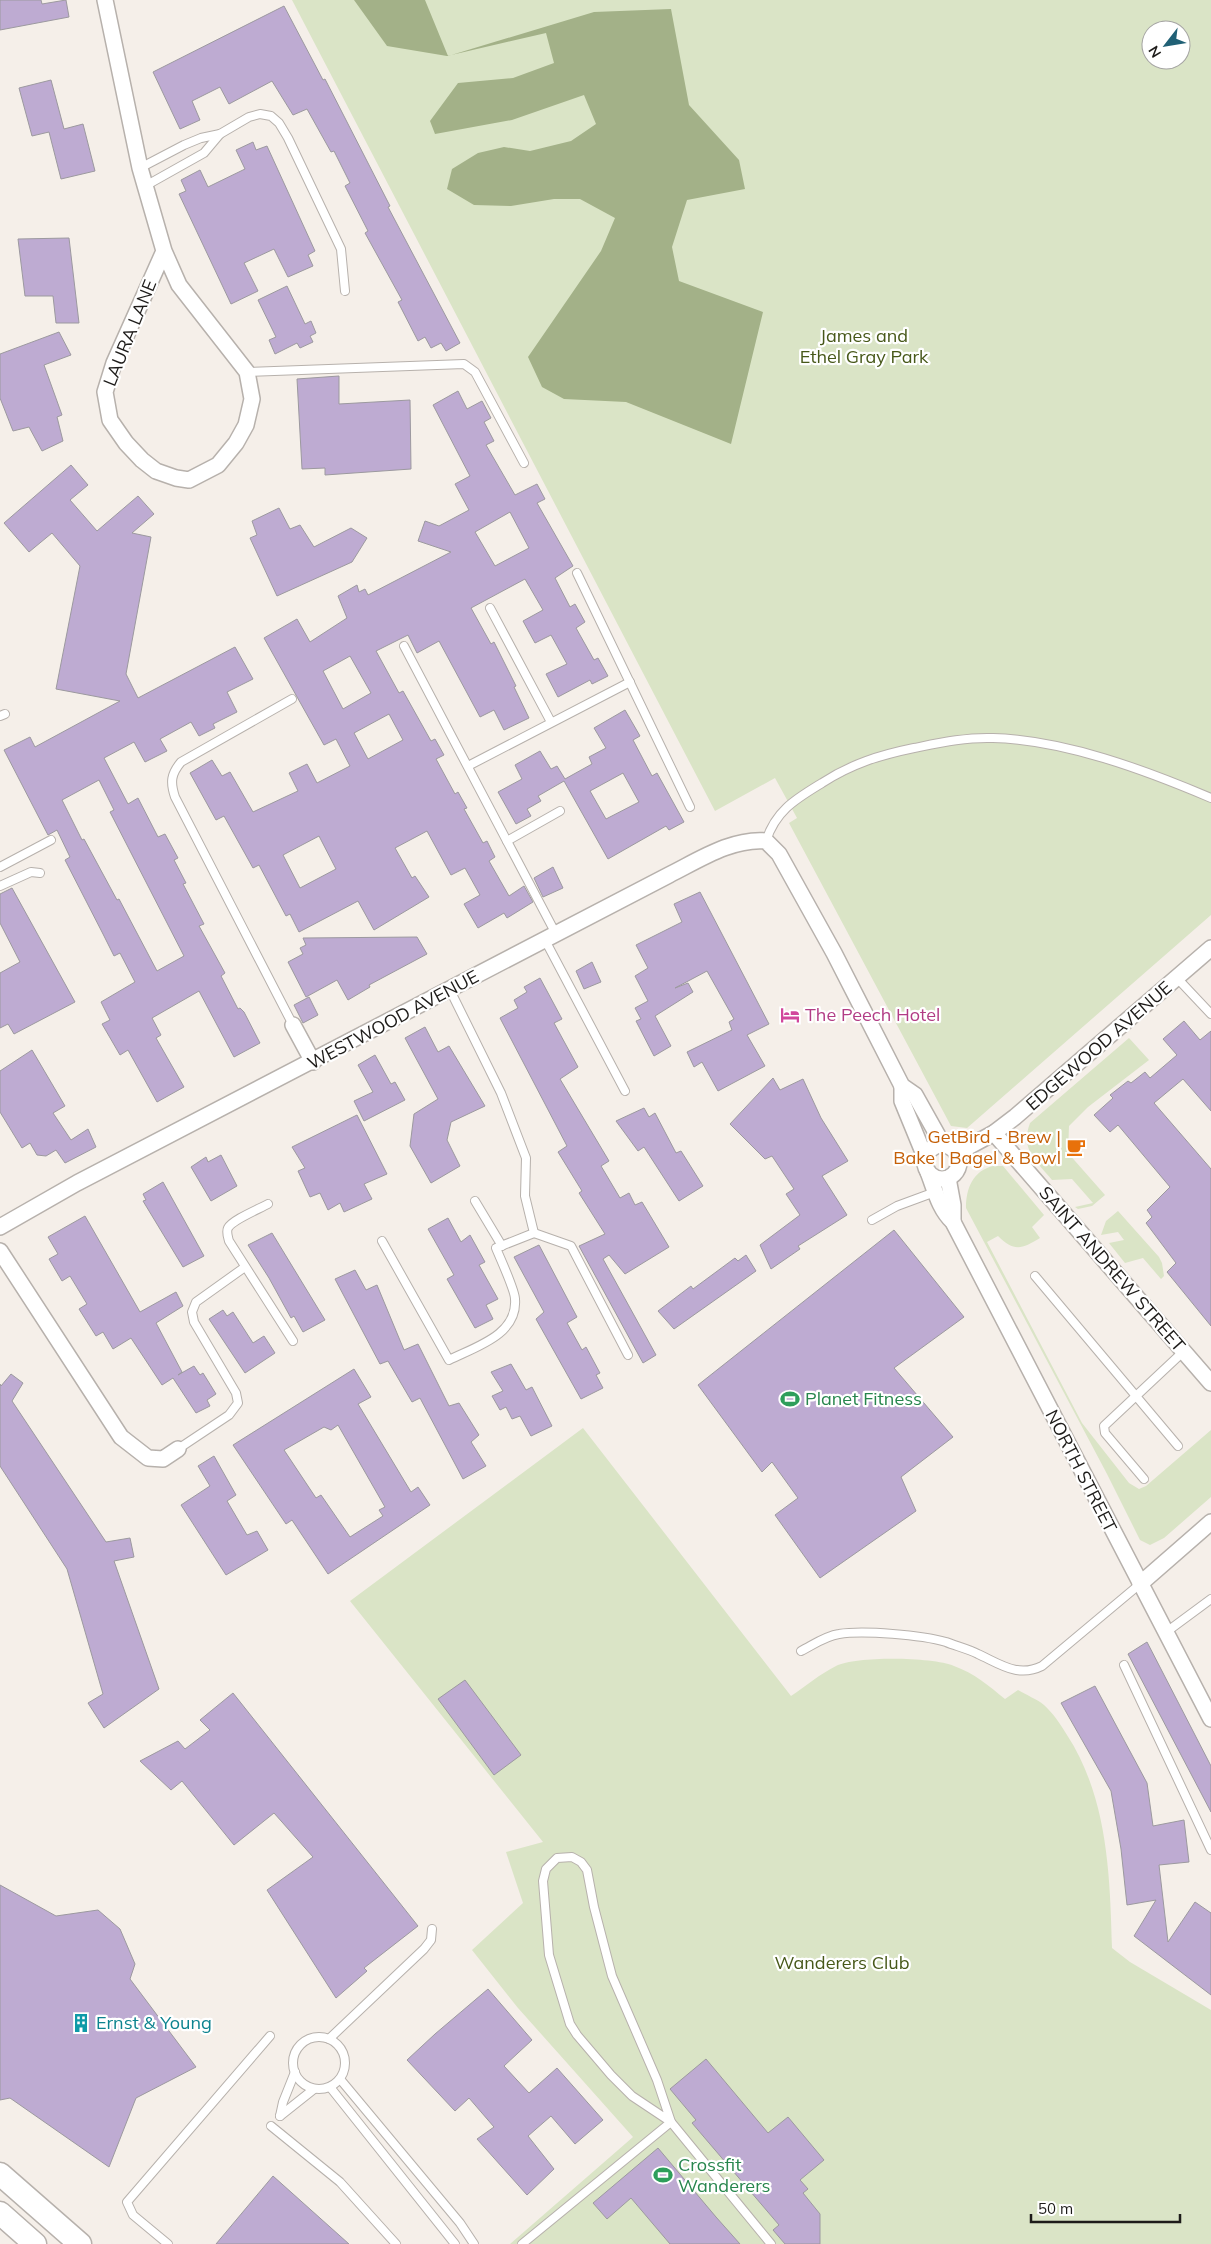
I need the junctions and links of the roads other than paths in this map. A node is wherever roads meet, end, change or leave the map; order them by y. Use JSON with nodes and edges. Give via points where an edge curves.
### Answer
{"nodes":[{"id":1,"x":105,"y":0,"type":"edge"},
{"id":2,"x":220,"y":134,"type":"junction"},
{"id":3,"x":140,"y":168,"type":"junction"},
{"id":4,"x":147,"y":185,"type":"junction"},
{"id":5,"x":164,"y":251,"type":"junction"},
{"id":6,"x":345,"y":291,"type":"dead end"},
{"id":7,"x":247,"y":372,"type":"junction"},
{"id":8,"x":524,"y":463,"type":"dead end"},
{"id":9,"x":577,"y":573,"type":"dead end"},
{"id":10,"x":490,"y":608,"type":"dead end"},
{"id":11,"x":404,"y":646,"type":"dead end"},
{"id":12,"x":630,"y":682,"type":"junction"},
{"id":13,"x":292,"y":699,"type":"dead end"},
{"id":14,"x":551,"y":722,"type":"junction"},
{"id":15,"x":468,"y":766,"type":"junction"},
{"id":16,"x":1211,"y":798,"type":"edge"},
{"id":17,"x":690,"y":807,"type":"dead end"},
{"id":18,"x":560,"y":811,"type":"dead end"},
{"id":19,"x":51,"y":840,"type":"dead end"},
{"id":20,"x":507,"y":841,"type":"junction"},
{"id":21,"x":766,"y":841,"type":"junction"},
{"id":22,"x":0,"y":867,"type":"edge"},
{"id":23,"x":40,"y":873,"type":"dead end"},
{"id":24,"x":0,"y":886,"type":"edge"},
{"id":25,"x":550,"y":937,"type":"junction"},
{"id":26,"x":1211,"y":948,"type":"edge"},
{"id":27,"x":1177,"y":978,"type":"junction"},
{"id":28,"x":450,"y":990,"type":"junction"},
{"id":29,"x":1211,"y":1014,"type":"edge"},
{"id":30,"x":293,"y":1025,"type":"joint"},
{"id":31,"x":313,"y":1062,"type":"junction"},
{"id":32,"x":902,"y":1086,"type":"junction"},
{"id":33,"x":625,"y":1091,"type":"dead end"},
{"id":34,"x":994,"y":1133,"type":"junction"},
{"id":35,"x":944,"y":1144,"type":"junction"},
{"id":36,"x":957,"y":1153,"type":"junction"},
{"id":37,"x":927,"y":1165,"type":"junction"},
{"id":38,"x":948,"y":1178,"type":"junction"},
{"id":39,"x":935,"y":1192,"type":"junction"},
{"id":40,"x":476,"y":1201,"type":"dead end"},
{"id":41,"x":268,"y":1204,"type":"dead end"},
{"id":42,"x":872,"y":1220,"type":"dead end"},
{"id":43,"x":952,"y":1222,"type":"junction"},
{"id":44,"x":0,"y":1227,"type":"edge"},
{"id":45,"x":534,"y":1233,"type":"junction"},
{"id":46,"x":382,"y":1241,"type":"dead end"},
{"id":47,"x":502,"y":1246,"type":"junction"},
{"id":48,"x":0,"y":1251,"type":"edge"},
{"id":49,"x":245,"y":1267,"type":"junction"},
{"id":50,"x":1035,"y":1276,"type":"dead end"},
{"id":51,"x":293,"y":1341,"type":"dead end"},
{"id":52,"x":1184,"y":1351,"type":"junction"},
{"id":53,"x":628,"y":1355,"type":"dead end"},
{"id":54,"x":1211,"y":1383,"type":"edge"},
{"id":55,"x":1136,"y":1396,"type":"junction"},
{"id":56,"x":1178,"y":1446,"type":"dead end"},
{"id":57,"x":178,"y":1449,"type":"joint"},
{"id":58,"x":1144,"y":1479,"type":"dead end"},
{"id":59,"x":1211,"y":1522,"type":"edge"},
{"id":60,"x":1140,"y":1584,"type":"junction"},
{"id":61,"x":1211,"y":1599,"type":"edge"},
{"id":62,"x":1165,"y":1633,"type":"junction"},
{"id":63,"x":801,"y":1651,"type":"dead end"},
{"id":64,"x":1124,"y":1665,"type":"dead end"},
{"id":65,"x":1211,"y":1719,"type":"edge"},
{"id":66,"x":1211,"y":1850,"type":"edge"},
{"id":67,"x":432,"y":1929,"type":"dead end"},
{"id":68,"x":270,"y":2036,"type":"dead end"},
{"id":69,"x":330,"y":2039,"type":"junction"},
{"id":70,"x":295,"y":2072,"type":"junction"},
{"id":71,"x":340,"y":2079,"type":"junction"},
{"id":72,"x":330,"y":2087,"type":"junction"},
{"id":73,"x":314,"y":2089,"type":"junction"},
{"id":74,"x":671,"y":2122,"type":"junction"},
{"id":75,"x":271,"y":2126,"type":"dead end"},
{"id":76,"x":0,"y":2174,"type":"edge"},
{"id":77,"x":0,"y":2213,"type":"edge"},
{"id":78,"x":36,"y":2244,"type":"edge"},
{"id":79,"x":80,"y":2244,"type":"edge"},
{"id":80,"x":168,"y":2244,"type":"edge"},
{"id":81,"x":396,"y":2244,"type":"edge"},
{"id":82,"x":455,"y":2244,"type":"edge"},
{"id":83,"x":474,"y":2244,"type":"edge"},
{"id":84,"x":522,"y":2244,"type":"edge"},
{"id":85,"x":771,"y":2244,"type":"edge"}],
"edges":[{"from":1,"to":3,"type":"street","name":"LAURA LANE"},
{"from":2,"to":3,"type":"lane","via":[[200,138]]},
{"from":2,"to":4,"type":"lane","via":[[204,153]]},
{"from":2,"to":6,"type":"lane","via":[[248,117],[260,114],[271,116],[279,123],[341,249]]},
{"from":3,"to":4,"type":"street","name":"LAURA LANE"},
{"from":4,"to":5,"type":"street","name":"LAURA LANE"},
{"from":5,"to":7,"type":"street","name":"LAURA LANE","via":[[179,285]]},
{"from":5,"to":7,"type":"street","name":"LAURA LANE","via":[[114,363],[105,392],[110,420],[126,443],[156,471],[189,480],[218,465],[246,425],[252,399]]},
{"from":7,"to":8,"type":"lane","via":[[464,364],[475,372]]},
{"from":9,"to":12,"type":"lane"},
{"from":10,"to":14,"type":"lane"},
{"from":11,"to":15,"type":"lane"},
{"from":12,"to":14,"type":"lane"},
{"from":12,"to":17,"type":"lane"},
{"from":13,"to":30,"type":"lane","via":[[181,762],[172,776],[172,787]]},
{"from":14,"to":15,"type":"lane"},
{"from":15,"to":20,"type":"lane"},
{"from":16,"to":21,"type":"lane","via":[[1130,767],[1072,750],[992,738],[960,740],[881,755],[850,766],[788,806],[771,826]]},
{"from":18,"to":20,"type":"lane"},
{"from":19,"to":22,"type":"lane"},
{"from":20,"to":25,"type":"lane"},
{"from":21,"to":25,"type":"street","name":"WESTWOOD AVENUE","via":[[747,840],[707,856]]},
{"from":21,"to":32,"type":"street","name":"NORTH STREET","via":[[784,863],[834,953]]},
{"from":23,"to":24,"type":"lane","via":[[31,872]]},
{"from":25,"to":28,"type":"street","name":"WESTWOOD AVENUE"},
{"from":25,"to":33,"type":"lane"},
{"from":26,"to":27,"type":"street","name":"EDGEWOOD AVENUE"},
{"from":27,"to":29,"type":"lane"},
{"from":27,"to":34,"type":"street","name":"EDGEWOOD AVENUE"},
{"from":28,"to":31,"type":"street","name":"WESTWOOD AVENUE"},
{"from":28,"to":45,"type":"lane","via":[[502,1093],[526,1158],[525,1196]]},
{"from":30,"to":31,"type":"street"},
{"from":31,"to":44,"type":"street","name":"WESTWOOD AVENUE","via":[[77,1183]]},
{"from":32,"to":35,"type":"street","name":"NORTH STREET","via":[[915,1095]]},
{"from":32,"to":37,"type":"street","name":"NORTH STREET","via":[[902,1101]]},
{"from":34,"to":36,"type":"street","name":"EDGEWOOD AVENUE"},
{"from":34,"to":52,"type":"street","name":"SAINT ANDREW STREET"},
{"from":35,"to":36,"type":"street"},
{"from":35,"to":37,"type":"street","via":[[929,1150]]},
{"from":36,"to":38,"type":"street","via":[[958,1167]]},
{"from":37,"to":38,"type":"street","via":[[934,1177]]},
{"from":37,"to":39,"type":"street","name":"NORTH STREET"},
{"from":38,"to":43,"type":"street","name":"NORTH STREET"},
{"from":39,"to":42,"type":"lane","via":[[897,1206]]},
{"from":39,"to":43,"type":"street","name":"NORTH STREET","via":[[945,1215]]},
{"from":40,"to":47,"type":"lane"},
{"from":41,"to":49,"type":"lane","via":[[228,1227],[229,1241]]},
{"from":43,"to":60,"type":"street","name":"NORTH STREET"},
{"from":45,"to":47,"type":"lane"},
{"from":45,"to":53,"type":"lane","via":[[572,1246]]},
{"from":46,"to":47,"type":"lane","via":[[449,1360],[501,1333],[512,1321],[516,1298],[496,1248]]},
{"from":48,"to":57,"type":"street","via":[[121,1437],[148,1458],[163,1459]]},
{"from":49,"to":51,"type":"lane"},
{"from":49,"to":57,"type":"lane","via":[[196,1302],[192,1312],[194,1322],[236,1393],[238,1403],[229,1415]]},
{"from":50,"to":55,"type":"lane"},
{"from":52,"to":54,"type":"street","name":"SAINT ANDREW STREET"},
{"from":52,"to":55,"type":"lane"},
{"from":55,"to":56,"type":"lane"},
{"from":55,"to":58,"type":"lane","via":[[1108,1421],[1104,1430]]},
{"from":59,"to":60,"type":"street"},
{"from":60,"to":62,"type":"street","name":"NORTH STREET"},
{"from":60,"to":63,"type":"lane","via":[[1033,1671],[1015,1671],[943,1642],[899,1634],[840,1634],[822,1639]]},
{"from":61,"to":62,"type":"lane"},
{"from":62,"to":65,"type":"street","name":"NORTH STREET"},
{"from":64,"to":66,"type":"lane"},
{"from":67,"to":69,"type":"lane","via":[[431,1940],[424,1949]]},
{"from":68,"to":80,"type":"lane","via":[[128,2202],[133,2215]]},
{"from":69,"to":70,"type":"lane","via":[[310,2039],[300,2046],[293,2061]]},
{"from":69,"to":71,"type":"lane","via":[[340,2047],[345,2060]]},
{"from":70,"to":73,"type":"lane","via":[[304,2084]]},
{"from":70,"to":73,"type":"lane","via":[[280,2116]]},
{"from":71,"to":72,"type":"lane"},
{"from":71,"to":83,"type":"lane"},
{"from":72,"to":73,"type":"lane"},
{"from":72,"to":82,"type":"lane"},
{"from":74,"to":74,"type":"lane","via":[[632,2096],[611,2075],[577,2035],[566,2015],[549,1955],[543,1881],[546,1868],[557,1858],[572,1857],[587,1870],[612,1976],[657,2080]]},
{"from":74,"to":84,"type":"lane"},
{"from":74,"to":85,"type":"lane"},
{"from":75,"to":81,"type":"lane","via":[[340,2182]]},
{"from":76,"to":79,"type":"main road"},
{"from":77,"to":78,"type":"main road"}]}
